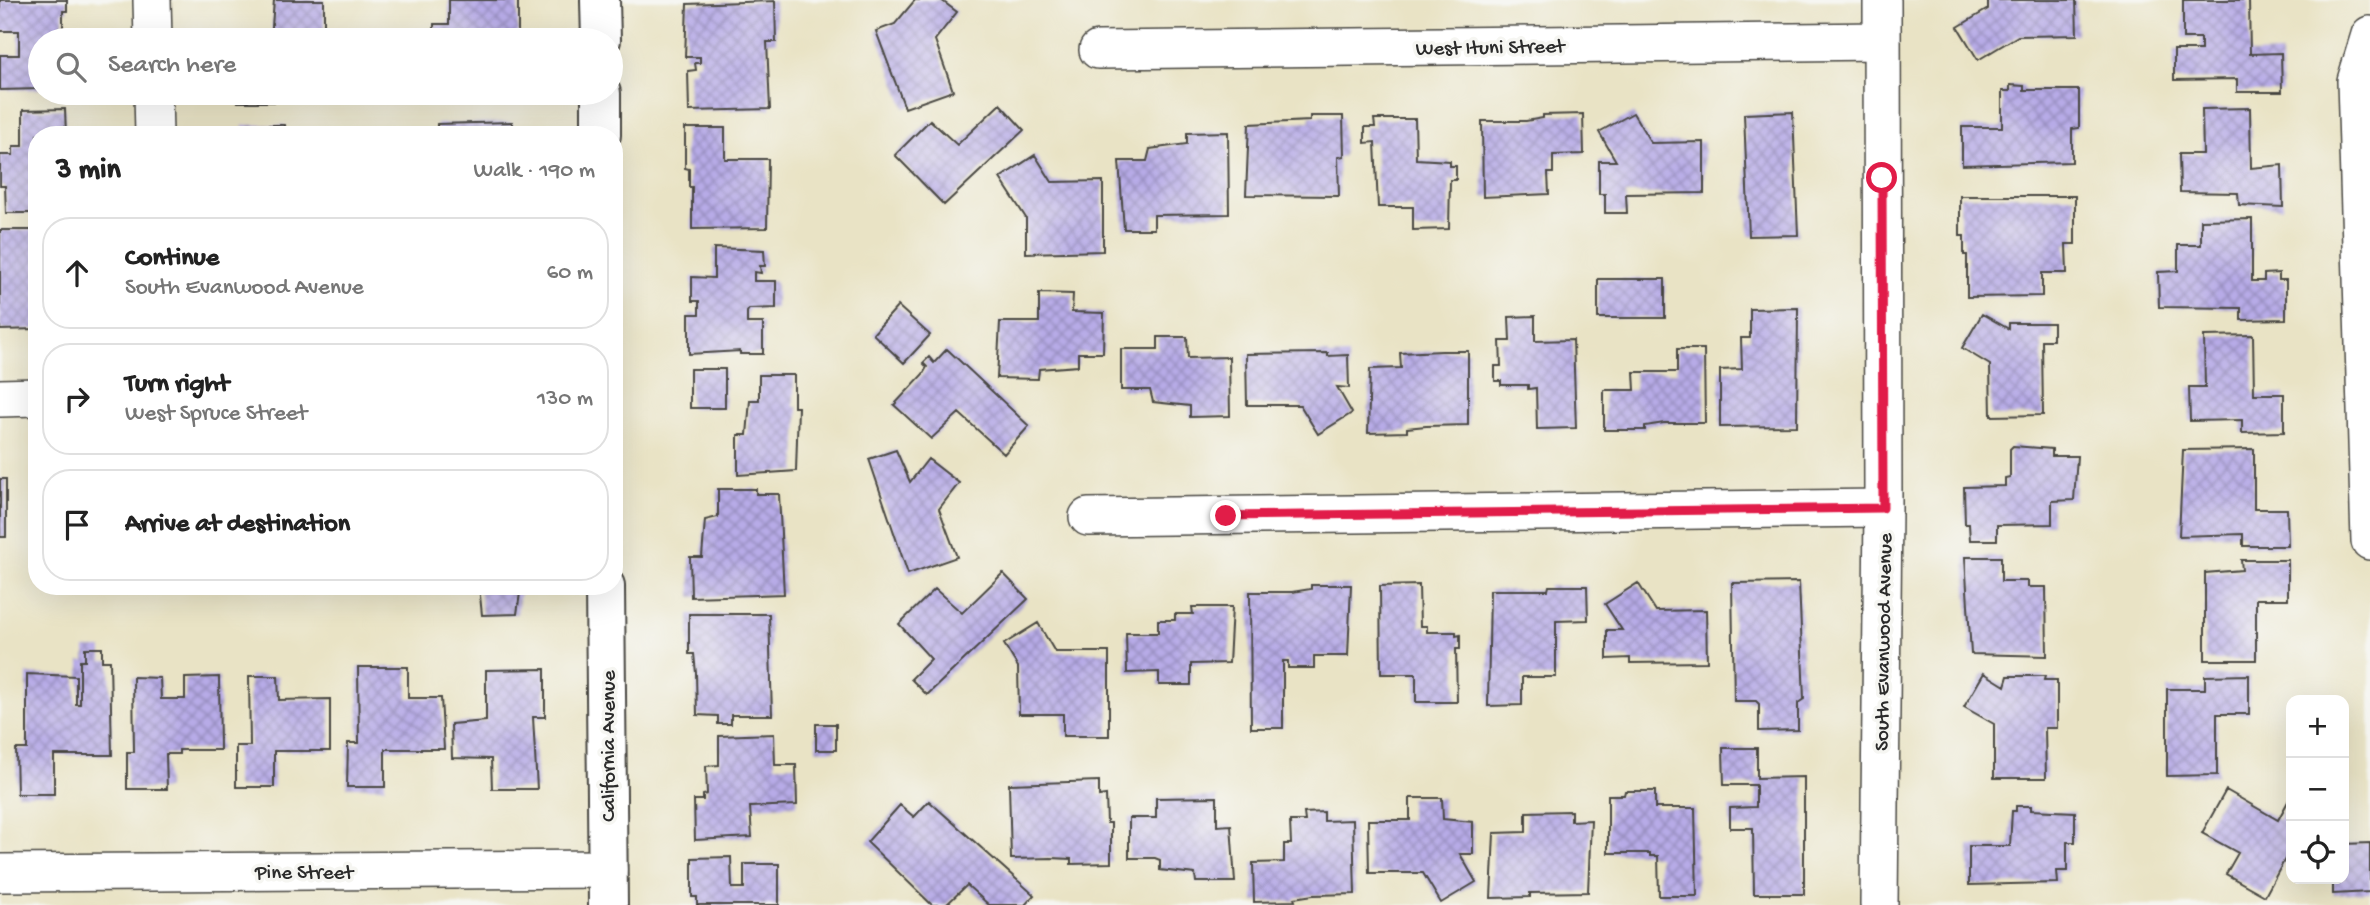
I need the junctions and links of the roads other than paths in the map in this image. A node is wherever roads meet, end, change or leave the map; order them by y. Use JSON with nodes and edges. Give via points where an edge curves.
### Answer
{"nodes":[{"id":1,"x":152,"y":0,"type":"edge"},
{"id":2,"x":600,"y":0,"type":"edge"},
{"id":3,"x":1882,"y":0,"type":"edge"},
{"id":4,"x":153,"y":28,"type":"edge"},
{"id":5,"x":601,"y":28,"type":"edge"},
{"id":6,"x":2370,"y":35,"type":"edge"},
{"id":7,"x":1882,"y":41,"type":"junction"},
{"id":8,"x":1097,"y":50,"type":"dead end"},
{"id":9,"x":153,"y":105,"type":"edge"},
{"id":10,"x":601,"y":105,"type":"edge"},
{"id":11,"x":154,"y":126,"type":"edge"},
{"id":12,"x":601,"y":126,"type":"edge"},
{"id":13,"x":28,"y":397,"type":"edge"},
{"id":14,"x":0,"y":398,"type":"edge"},
{"id":15,"x":1883,"y":508,"type":"junction"},
{"id":16,"x":1088,"y":517,"type":"dead end"},
{"id":17,"x":2370,"y":541,"type":"edge"},
{"id":18,"x":605,"y":595,"type":"edge"},
{"id":19,"x":0,"y":873,"type":"edge"},
{"id":20,"x":608,"y":887,"type":"edge"},
{"id":21,"x":1879,"y":905,"type":"edge"}],
"edges":[{"from":1,"to":4,"type":"street"},
{"from":2,"to":5,"type":"street"},
{"from":3,"to":7,"type":"street","name":"South Evanwood Avenue"},
{"from":6,"to":17,"type":"street","via":[[2356,81]]},
{"from":7,"to":8,"type":"street","name":"West Ituni Street"},
{"from":7,"to":15,"type":"street","name":"South Evanwood Avenue"},
{"from":9,"to":11,"type":"street"},
{"from":10,"to":12,"type":"street"},
{"from":13,"to":14,"type":"street"},
{"from":15,"to":16,"type":"street"},
{"from":15,"to":21,"type":"street","name":"South Evanwood Avenue"},
{"from":18,"to":20,"type":"street","name":"California Avenue"},
{"from":19,"to":20,"type":"street","name":"Pine Street"}]}
